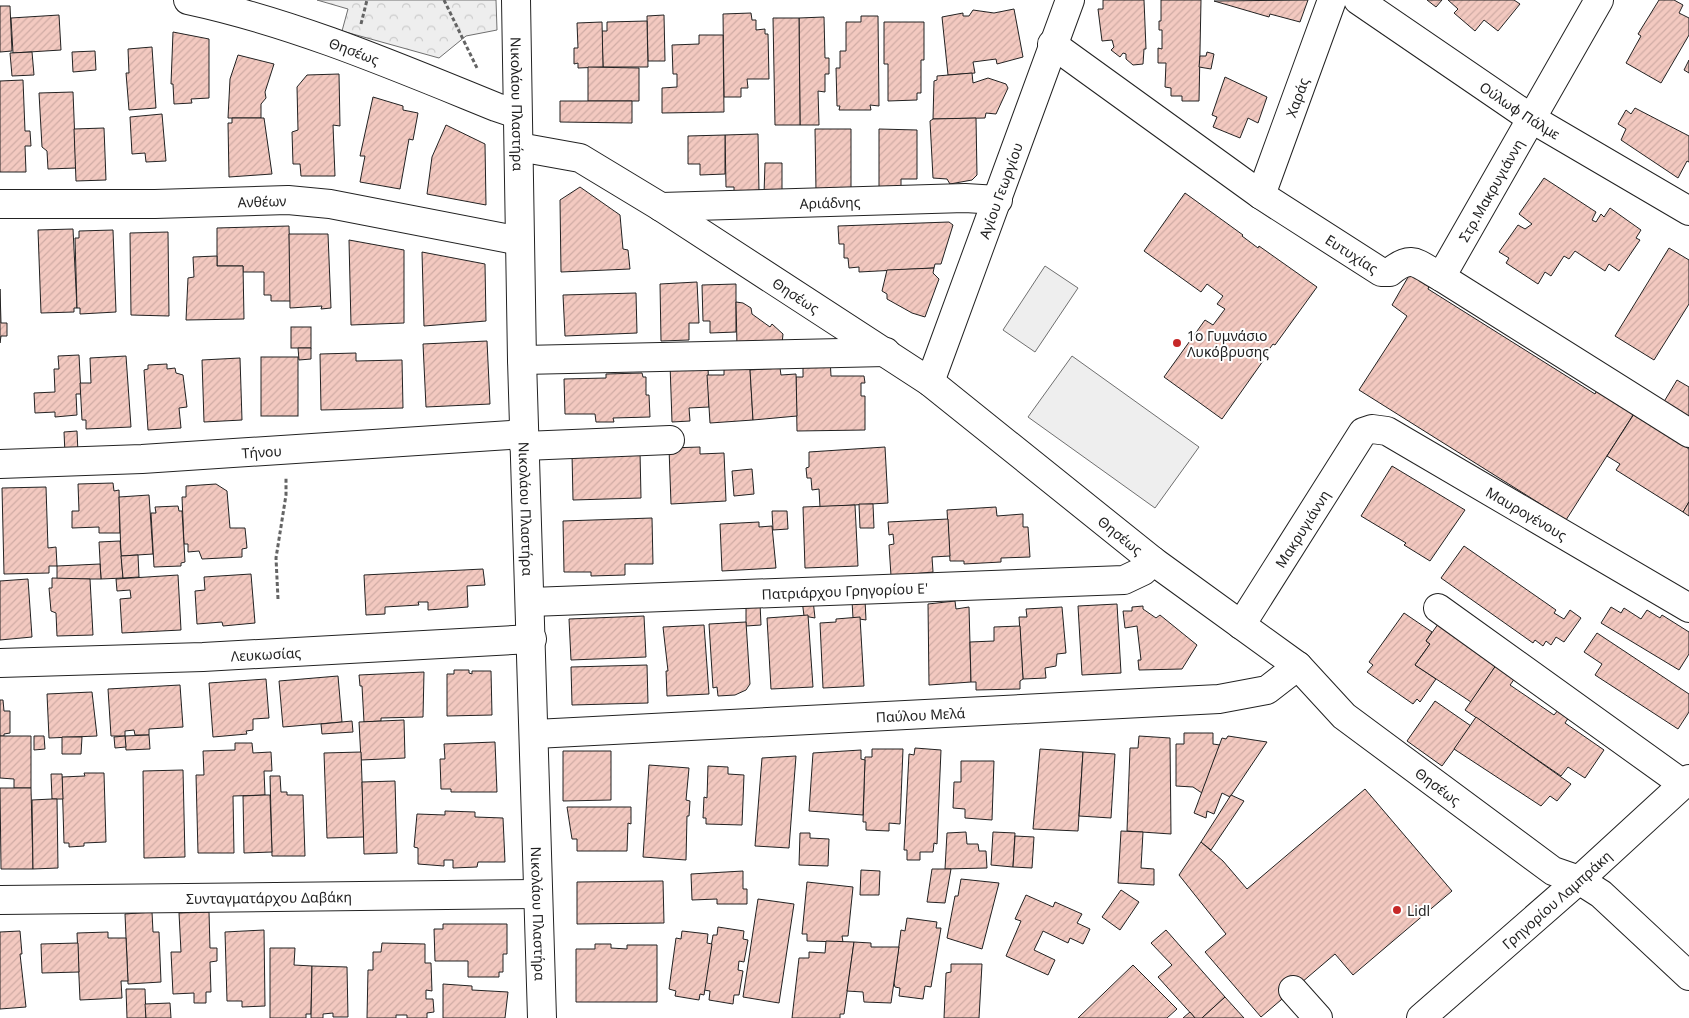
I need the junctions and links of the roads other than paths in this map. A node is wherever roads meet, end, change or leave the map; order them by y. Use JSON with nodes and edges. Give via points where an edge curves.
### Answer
{"nodes":[{"id":1,"x":188,"y":0,"type":"edge"},
{"id":2,"x":516,"y":0,"type":"edge"},
{"id":3,"x":1070,"y":0,"type":"edge"},
{"id":4,"x":1332,"y":0,"type":"edge"},
{"id":5,"x":1358,"y":0,"type":"edge"},
{"id":6,"x":1600,"y":0,"type":"edge"},
{"id":7,"x":233,"y":4,"type":"edge"},
{"id":8,"x":1052,"y":44,"type":"junction"},
{"id":9,"x":506,"y":110,"type":"junction"},
{"id":10,"x":1532,"y":119,"type":"junction"},
{"id":11,"x":519,"y":147,"type":"junction"},
{"id":12,"x":1261,"y":195,"type":"junction"},
{"id":13,"x":998,"y":200,"type":"junction"},
{"id":14,"x":0,"y":204,"type":"edge"},
{"id":15,"x":661,"y":207,"type":"junction"},
{"id":16,"x":1689,"y":212,"type":"edge"},
{"id":17,"x":520,"y":241,"type":"junction"},
{"id":18,"x":1441,"y":277,"type":"junction"},
{"id":19,"x":886,"y":352,"type":"junction"},
{"id":20,"x":522,"y":360,"type":"junction"},
{"id":21,"x":930,"y":382,"type":"junction"},
{"id":22,"x":1362,"y":432,"type":"joint"},
{"id":23,"x":1689,"y":433,"type":"edge"},
{"id":24,"x":524,"y":440,"type":"junction"},
{"id":25,"x":670,"y":440,"type":"dead end"},
{"id":26,"x":0,"y":464,"type":"edge"},
{"id":27,"x":1153,"y":561,"type":"junction"},
{"id":28,"x":531,"y":602,"type":"junction"},
{"id":29,"x":1438,"y":608,"type":"dead end"},
{"id":30,"x":1689,"y":608,"type":"edge"},
{"id":31,"x":1241,"y":625,"type":"junction"},
{"id":32,"x":532,"y":639,"type":"junction"},
{"id":33,"x":0,"y":663,"type":"edge"},
{"id":34,"x":1298,"y":666,"type":"junction"},
{"id":35,"x":535,"y":734,"type":"junction"},
{"id":36,"x":1686,"y":781,"type":"edge"},
{"id":37,"x":1579,"y":880,"type":"junction"},
{"id":38,"x":538,"y":894,"type":"junction"},
{"id":39,"x":0,"y":900,"type":"edge"},
{"id":40,"x":1689,"y":976,"type":"edge"},
{"id":41,"x":1293,"y":990,"type":"dead end"},
{"id":42,"x":542,"y":1018,"type":"edge"},
{"id":43,"x":1318,"y":1018,"type":"edge"},
{"id":44,"x":1421,"y":1018,"type":"edge"}],
"edges":[{"from":1,"to":7,"type":"street","name":"Θησέως"},
{"from":2,"to":9,"type":"street","name":"Νικολάου Πλαστήρα"},
{"from":3,"to":8,"type":"street","name":"Αγίου Γεωργίου"},
{"from":4,"to":12,"type":"street","name":"Χαράς"},
{"from":5,"to":10,"type":"street","name":"Ούλωφ Πάλμε"},
{"from":6,"to":10,"type":"street","name":"Στρ.Μακρυγιάννη"},
{"from":7,"to":9,"type":"street","name":"Θησέως","via":[[356,49]]},
{"from":8,"to":12,"type":"street","name":"Ευτυχίας"},
{"from":8,"to":13,"type":"street","name":"Αγίου Γεωργίου"},
{"from":9,"to":11,"type":"street","name":"Νικολάου Πλαστήρα"},
{"from":10,"to":16,"type":"street","name":"Ούλωφ Πάλμε"},
{"from":10,"to":18,"type":"street","name":"Στρ.Μακρυγιάννη"},
{"from":11,"to":15,"type":"street","name":"Θησέως","via":[[580,158]]},
{"from":11,"to":17,"type":"street","name":"Νικολάου Πλαστήρα"},
{"from":12,"to":18,"type":"street","name":"Ευτυχίας","via":[[1381,272],[1390,272],[1407,261]]},
{"from":13,"to":15,"type":"street","name":"Αριάδνης","via":[[965,198]]},
{"from":13,"to":21,"type":"street","name":"Αγίου Γεωργίου"},
{"from":14,"to":17,"type":"street","name":"Ανθέων","via":[[288,200],[330,204]]},
{"from":15,"to":19,"type":"street","name":"Θησέως"},
{"from":17,"to":20,"type":"street","name":"Νικολάου Πλαστήρα"},
{"from":18,"to":23,"type":"street","name":"Ευτυχίας"},
{"from":19,"to":20,"type":"street"},
{"from":19,"to":21,"type":"street","name":"Θησέως"},
{"from":20,"to":24,"type":"street","name":"Νικολάου Πλαστήρα"},
{"from":21,"to":27,"type":"street","name":"Θησέως"},
{"from":22,"to":30,"type":"street","name":"Μαυρογένους","via":[[1372,429],[1387,431]]},
{"from":22,"to":31,"type":"street","name":"Μακρυγιάννη"},
{"from":24,"to":25,"type":"street","name":"Τήνου"},
{"from":24,"to":26,"type":"street","name":"Τήνου"},
{"from":24,"to":28,"type":"street","name":"Νικολάου Πλαστήρα"},
{"from":27,"to":28,"type":"street","name":"Πατριάρχου Γρηγορίου Ε'","via":[[1143,571],[1124,580]]},
{"from":27,"to":31,"type":"street","name":"Θησέως"},
{"from":28,"to":32,"type":"street","name":"Νικολάου Πλαστήρα"},
{"from":29,"to":36,"type":"street"},
{"from":31,"to":34,"type":"street","name":"Θησέως"},
{"from":32,"to":33,"type":"street","name":"Λευκωσίας","via":[[203,657]]},
{"from":32,"to":35,"type":"street","name":"Νικολάου Πλαστήρα"},
{"from":34,"to":35,"type":"street","name":"Παύλου Μελά","via":[[1266,690],[1219,699]]},
{"from":34,"to":37,"type":"street","name":"Θησέως","via":[[1344,716],[1553,871]]},
{"from":35,"to":38,"type":"street","name":"Νικολάου Πλαστήρα"},
{"from":36,"to":37,"type":"street","name":"Γρηγορίου Λαμπράκη"},
{"from":37,"to":40,"type":"street","name":"Θησέως","via":[[1601,894]]},
{"from":37,"to":44,"type":"street","name":"Γρηγορίου Λαμπράκη"},
{"from":38,"to":39,"type":"street","name":"Συνταγματάρχου Δαβάκη"},
{"from":38,"to":42,"type":"street","name":"Νικολάου Πλαστήρα"},
{"from":41,"to":43,"type":"street"}]}
